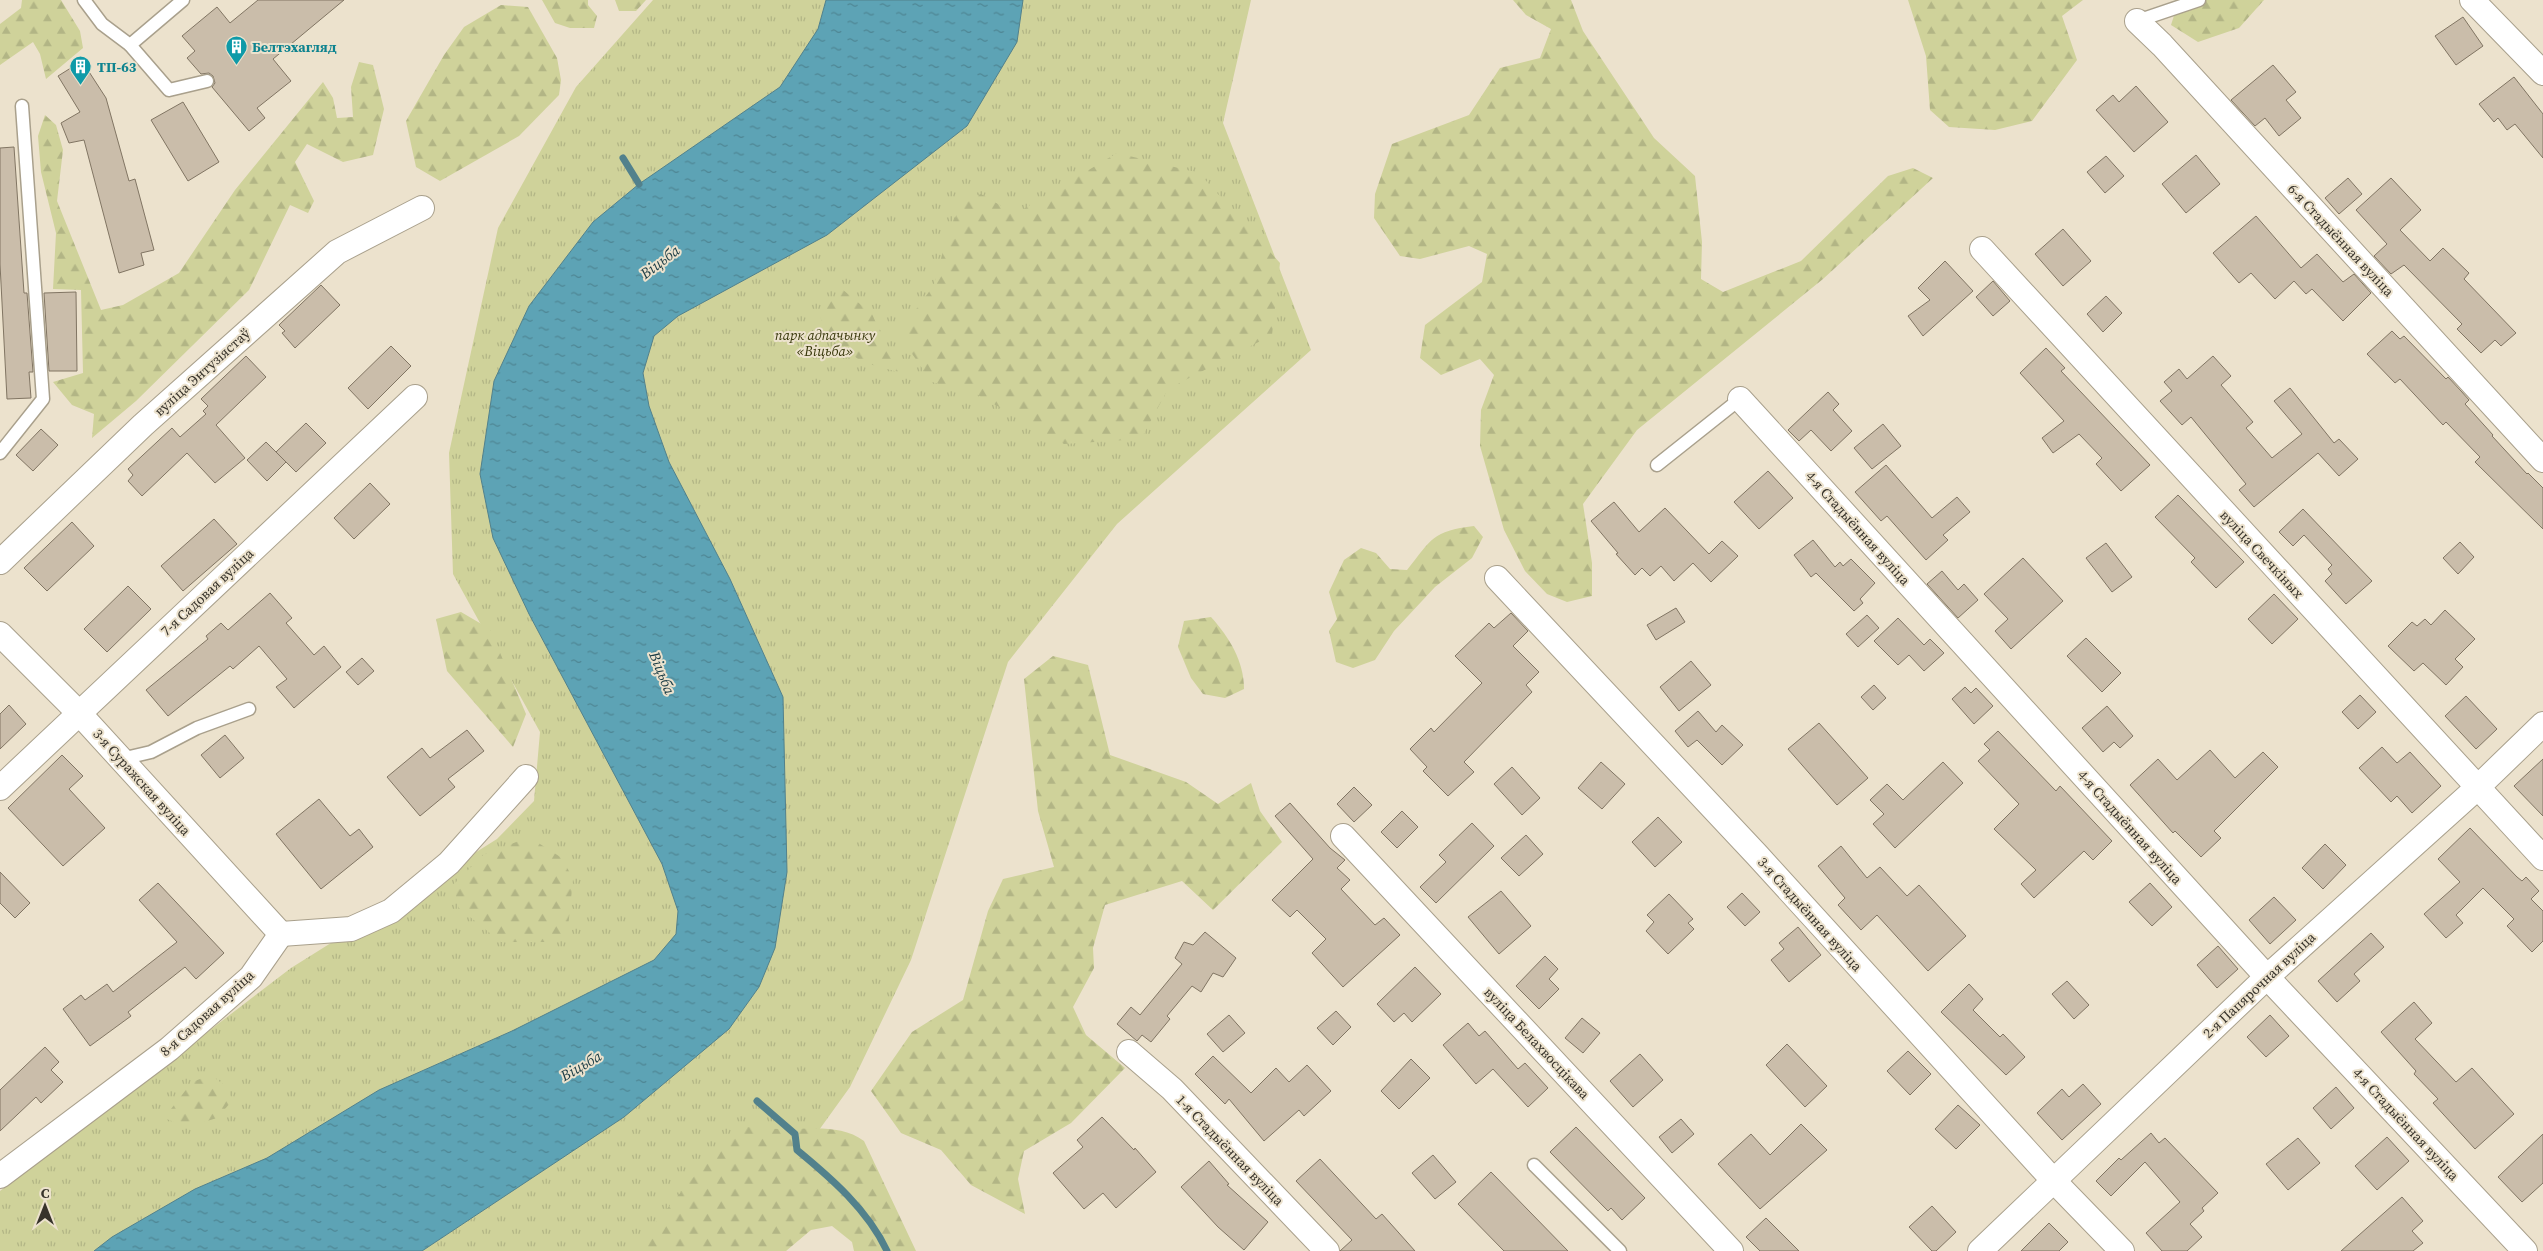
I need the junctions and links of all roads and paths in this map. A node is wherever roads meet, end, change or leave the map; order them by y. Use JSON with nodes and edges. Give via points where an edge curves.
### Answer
{"nodes":[{"id":1,"x":84,"y":0,"type":"edge"},
{"id":2,"x":183,"y":0,"type":"edge"},
{"id":3,"x":2199,"y":0,"type":"edge"},
{"id":4,"x":2472,"y":0,"type":"edge"},
{"id":5,"x":2137,"y":21,"type":"joint"},
{"id":6,"x":130,"y":45,"type":"junction"},
{"id":7,"x":2543,"y":73,"type":"edge"},
{"id":8,"x":206,"y":81,"type":"dead end"},
{"id":9,"x":22,"y":106,"type":"dead end"},
{"id":10,"x":422,"y":208,"type":"dead end"},
{"id":11,"x":1982,"y":249,"type":"dead end"},
{"id":12,"x":414,"y":397,"type":"dead end"},
{"id":13,"x":1740,"y":399,"type":"joint"},
{"id":14,"x":0,"y":452,"type":"edge"},
{"id":15,"x":2543,"y":460,"type":"edge"},
{"id":16,"x":1657,"y":465,"type":"dead end"},
{"id":17,"x":0,"y":562,"type":"edge"},
{"id":18,"x":1498,"y":578,"type":"dead end"},
{"id":19,"x":0,"y":634,"type":"edge"},
{"id":20,"x":249,"y":709,"type":"dead end"},
{"id":21,"x":78,"y":712,"type":"junction"},
{"id":22,"x":2543,"y":724,"type":"edge"},
{"id":23,"x":120,"y":759,"type":"junction"},
{"id":24,"x":526,"y":777,"type":"dead end"},
{"id":25,"x":0,"y":788,"type":"edge"},
{"id":26,"x":2477,"y":788,"type":"junction"},
{"id":27,"x":1343,"y":836,"type":"dead end"},
{"id":28,"x":2543,"y":858,"type":"edge"},
{"id":29,"x":281,"y":934,"type":"junction"},
{"id":30,"x":2267,"y":976,"type":"junction"},
{"id":31,"x":1129,"y":1052,"type":"dead end"},
{"id":32,"x":1534,"y":1165,"type":"dead end"},
{"id":33,"x":0,"y":1176,"type":"edge"},
{"id":34,"x":2054,"y":1180,"type":"junction"},
{"id":35,"x":1327,"y":1251,"type":"edge"},
{"id":36,"x":1620,"y":1251,"type":"edge"},
{"id":37,"x":1731,"y":1251,"type":"edge"},
{"id":38,"x":1980,"y":1251,"type":"edge"},
{"id":39,"x":2122,"y":1251,"type":"edge"},
{"id":40,"x":2525,"y":1251,"type":"edge"}],
"edges":[{"from":1,"to":6,"type":"lane","via":[[102,24]]},
{"from":2,"to":6,"type":"lane"},
{"from":3,"to":5,"type":"lane"},
{"from":4,"to":7,"type":"street"},
{"from":5,"to":15,"type":"street","name":"6-я Стадыённая вуліца"},
{"from":6,"to":8,"type":"lane","via":[[169,90]]},
{"from":9,"to":14,"type":"lane","via":[[43,399]]},
{"from":10,"to":17,"type":"street","name":"вуліца Энтузіястаў","via":[[337,252],[143,425]]},
{"from":11,"to":26,"type":"street","name":"вуліца Свечкіных"},
{"from":12,"to":21,"type":"street","name":"7-я Садовая вуліца"},
{"from":13,"to":16,"type":"lane"},
{"from":13,"to":30,"type":"street","name":"4-я Стадыённая вуліца"},
{"from":18,"to":34,"type":"street","name":"3-я Стадыённая вуліца"},
{"from":19,"to":21,"type":"street","name":"3-я Суражская вуліца"},
{"from":20,"to":23,"type":"lane","via":[[197,728],[152,752]]},
{"from":21,"to":23,"type":"street","name":"3-я Суражская вуліца"},
{"from":21,"to":25,"type":"street","name":"7-я Садовая вуліца"},
{"from":22,"to":26,"type":"street","name":"2-я Папярочная вуліца"},
{"from":23,"to":29,"type":"street","name":"3-я Суражская вуліца"},
{"from":24,"to":29,"type":"street","via":[[449,863],[391,911],[351,929]]},
{"from":26,"to":28,"type":"street","name":"вуліца Свечкіных"},
{"from":26,"to":30,"type":"street","name":"2-я Папярочная вуліца"},
{"from":27,"to":37,"type":"street","name":"вуліца Белахвосцікава"},
{"from":29,"to":33,"type":"street","name":"8-я Садовая вуліца","via":[[251,977],[169,1049]]},
{"from":30,"to":34,"type":"street","name":"2-я Папярочная вуліца"},
{"from":30,"to":40,"type":"street","name":"4-я Стадыённая вуліца"},
{"from":31,"to":35,"type":"street","name":"1-я Стадыённая вуліца","via":[[1172,1090]]},
{"from":32,"to":36,"type":"lane"},
{"from":34,"to":38,"type":"street","name":"2-я Папярочная вуліца"},
{"from":34,"to":39,"type":"street","name":"3-я Стадыённая вуліца"}]}
